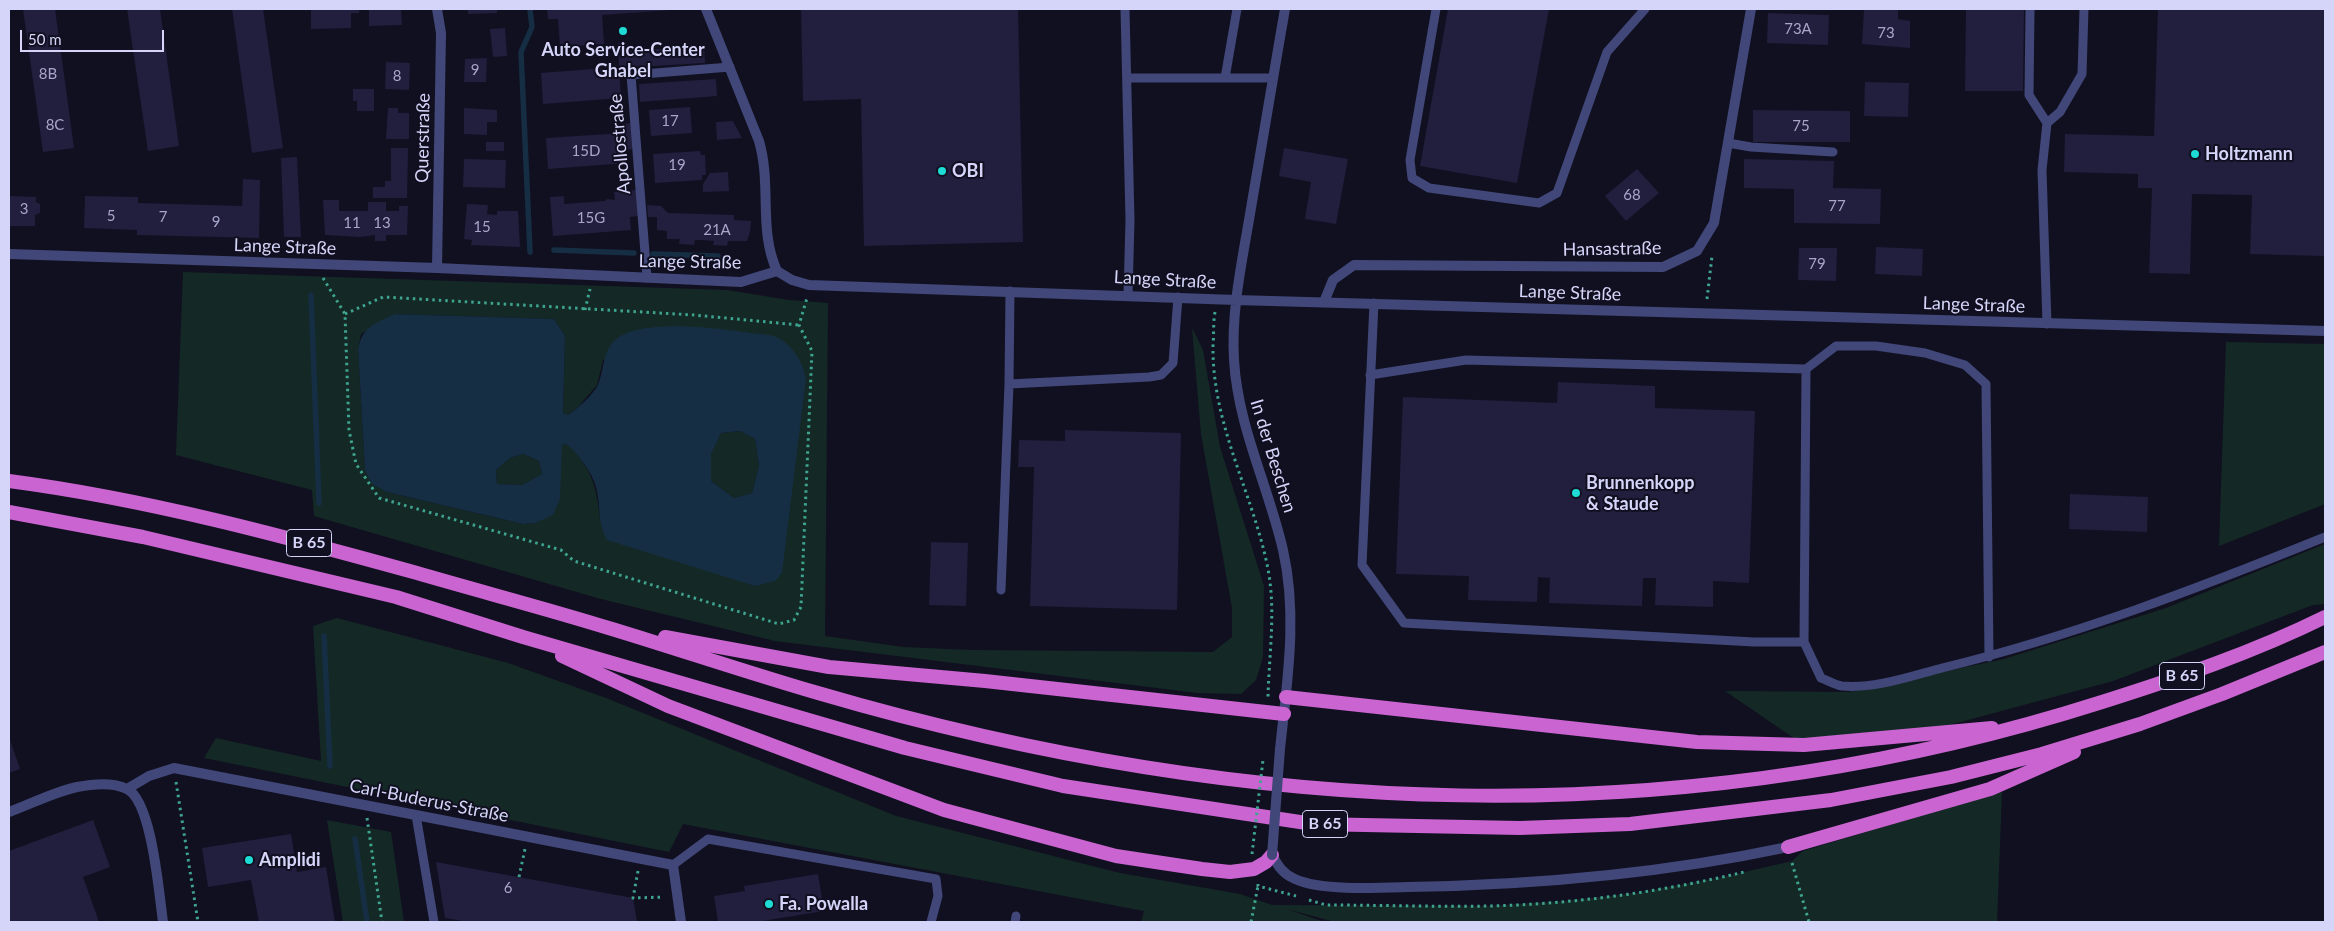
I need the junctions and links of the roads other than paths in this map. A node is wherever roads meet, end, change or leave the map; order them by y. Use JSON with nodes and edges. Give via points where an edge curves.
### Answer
{"nodes":[{"id":1,"x":437,"y":9,"type":"edge"},
{"id":2,"x":706,"y":9,"type":"edge"},
{"id":3,"x":1126,"y":9,"type":"edge"},
{"id":4,"x":1237,"y":9,"type":"edge"},
{"id":5,"x":1285,"y":9,"type":"edge"},
{"id":6,"x":1436,"y":9,"type":"edge"},
{"id":7,"x":1645,"y":9,"type":"edge"},
{"id":8,"x":1751,"y":9,"type":"edge"},
{"id":9,"x":2030,"y":9,"type":"edge"},
{"id":10,"x":2084,"y":9,"type":"edge"},
{"id":11,"x":730,"y":67,"type":"junction"},
{"id":12,"x":1127,"y":78,"type":"junction"},
{"id":13,"x":1225,"y":78,"type":"junction"},
{"id":14,"x":1273,"y":78,"type":"junction"},
{"id":15,"x":2047,"y":124,"type":"junction"},
{"id":16,"x":1728,"y":143,"type":"junction"},
{"id":17,"x":1833,"y":152,"type":"dead end"},
{"id":18,"x":9,"y":254,"type":"edge"},
{"id":19,"x":437,"y":268,"type":"junction"},
{"id":20,"x":777,"y":271,"type":"junction"},
{"id":21,"x":647,"y":278,"type":"junction"},
{"id":22,"x":1010,"y":291,"type":"junction"},
{"id":23,"x":1128,"y":295,"type":"junction"},
{"id":24,"x":1178,"y":297,"type":"junction"},
{"id":25,"x":1236,"y":300,"type":"junction"},
{"id":26,"x":1324,"y":302,"type":"junction"},
{"id":27,"x":1374,"y":303,"type":"junction"},
{"id":28,"x":2047,"y":324,"type":"junction"},
{"id":29,"x":2325,"y":331,"type":"edge"},
{"id":30,"x":1806,"y":369,"type":"junction"},
{"id":31,"x":1370,"y":375,"type":"junction"},
{"id":32,"x":1009,"y":384,"type":"junction"},
{"id":33,"x":9,"y":481,"type":"edge"},
{"id":34,"x":9,"y":512,"type":"edge"},
{"id":35,"x":2325,"y":537,"type":"edge"},
{"id":36,"x":1001,"y":590,"type":"dead end"},
{"id":37,"x":2325,"y":617,"type":"edge"},
{"id":38,"x":605,"y":626,"type":"junction"},
{"id":39,"x":522,"y":637,"type":"junction"},
{"id":40,"x":1804,"y":642,"type":"junction"},
{"id":41,"x":2325,"y":652,"type":"edge"},
{"id":42,"x":1989,"y":657,"type":"junction"},
{"id":43,"x":1286,"y":697,"type":"junction"},
{"id":44,"x":1284,"y":714,"type":"junction"},
{"id":45,"x":2035,"y":723,"type":"junction"},
{"id":46,"x":2140,"y":724,"type":"junction"},
{"id":47,"x":127,"y":789,"type":"junction"},
{"id":48,"x":9,"y":812,"type":"edge"},
{"id":49,"x":416,"y":815,"type":"junction"},
{"id":50,"x":1788,"y":847,"type":"joint"},
{"id":51,"x":1272,"y":856,"type":"junction"},
{"id":52,"x":673,"y":865,"type":"junction"},
{"id":53,"x":163,"y":922,"type":"edge"},
{"id":54,"x":434,"y":922,"type":"edge"},
{"id":55,"x":681,"y":922,"type":"edge"},
{"id":56,"x":931,"y":922,"type":"edge"}],
"edges":[{"from":1,"to":19,"type":"street","name":"Querstraße","via":[[440,33]]},
{"from":2,"to":11,"type":"street"},
{"from":3,"to":12,"type":"lane"},
{"from":4,"to":13,"type":"lane"},
{"from":5,"to":14,"type":"street","name":"In der Beschen"},
{"from":6,"to":7,"type":"lane","via":[[1410,160],[1412,178],[1429,188],[1539,203],[1557,193],[1607,52]]},
{"from":8,"to":16,"type":"street","name":"Hansastraße"},
{"from":9,"to":15,"type":"lane","via":[[2029,95]]},
{"from":10,"to":15,"type":"lane","via":[[2082,74],[2060,112]]},
{"from":11,"to":20,"type":"street","via":[[765,160],[766,237],[770,258]]},
{"from":11,"to":21,"type":"lane","name":"Apollostraße","via":[[631,75]]},
{"from":12,"to":13,"type":"lane"},
{"from":12,"to":23,"type":"lane"},
{"from":13,"to":14,"type":"lane"},
{"from":14,"to":25,"type":"street","name":"In der Beschen"},
{"from":15,"to":28,"type":"lane","via":[[2042,170]]},
{"from":16,"to":17,"type":"lane"},
{"from":16,"to":26,"type":"street","name":"Hansastraße","via":[[1714,223],[1697,251],[1663,267],[1354,265],[1332,280]]},
{"from":18,"to":19,"type":"street","name":"Lange Straße"},
{"from":19,"to":21,"type":"street","name":"Lange Straße"},
{"from":20,"to":21,"type":"street","name":"Lange Straße","via":[[740,282]]},
{"from":20,"to":22,"type":"street","name":"Lange Straße","via":[[809,285]]},
{"from":22,"to":23,"type":"street","name":"Lange Straße"},
{"from":22,"to":32,"type":"lane"},
{"from":23,"to":24,"type":"street","name":"Lange Straße"},
{"from":24,"to":25,"type":"street","name":"Lange Straße"},
{"from":24,"to":32,"type":"lane","via":[[1174,358],[1169,370],[1149,377]]},
{"from":25,"to":26,"type":"street","name":"Lange Straße"},
{"from":25,"to":43,"type":"street","name":"In der Beschen","via":[[1233,359],[1238,396],[1246,434],[1272,506],[1290,585],[1292,618]]},
{"from":26,"to":27,"type":"street","name":"Lange Straße"},
{"from":27,"to":28,"type":"street","name":"Lange Straße"},
{"from":27,"to":31,"type":"lane"},
{"from":28,"to":29,"type":"street","name":"Lange Straße"},
{"from":30,"to":31,"type":"lane","via":[[1466,360]]},
{"from":30,"to":40,"type":"lane"},
{"from":30,"to":42,"type":"lane","via":[[1836,346],[1876,346],[1925,353],[1965,365],[1986,384]]},
{"from":31,"to":40,"type":"lane","via":[[1362,565],[1404,623]]},
{"from":32,"to":36,"type":"lane"},
{"from":33,"to":38,"type":"highway","number":"B 65","via":[[78,490],[286,537]]},
{"from":34,"to":39,"type":"highway","number":"B 65","via":[[143,536],[396,597]]},
{"from":35,"to":42,"type":"lane","via":[[2194,590],[2064,636]]},
{"from":37,"to":45,"type":"highway","number":"B 65","via":[[2277,641],[2160,684]]},
{"from":38,"to":44,"type":"highway","via":[[829,667]]},
{"from":38,"to":45,"type":"highway","number":"B 65","via":[[819,694],[1049,750],[1209,778],[1322,789],[1522,797],[1687,787],[1846,767],[1982,738]]},
{"from":39,"to":46,"type":"highway","number":"B 65","via":[[905,748],[1063,786],[1313,824],[1520,828],[1630,824],[1735,813],[1831,800],[1951,777]]},
{"from":39,"to":51,"type":"highway","via":[[668,706],[944,810],[1116,856],[1202,869],[1230,872],[1254,869]]},
{"from":40,"to":42,"type":"lane","via":[[1821,678],[1841,686],[1878,684]]},
{"from":41,"to":46,"type":"highway","number":"B 65"},
{"from":43,"to":44,"type":"street","name":"In der Beschen"},
{"from":43,"to":45,"type":"highway","via":[[1697,742],[1804,744]]},
{"from":44,"to":51,"type":"street","name":"In der Beschen","bridge":true},
{"from":46,"to":50,"type":"highway","via":[[1990,789]]},
{"from":47,"to":48,"type":"street","via":[[102,784],[76,787]]},
{"from":47,"to":49,"type":"street","name":"Carl-Buderus-Straße","via":[[149,776],[174,768]]},
{"from":47,"to":53,"type":"street","via":[[139,800],[149,829]]},
{"from":49,"to":52,"type":"street","name":"Carl-Buderus-Straße"},
{"from":49,"to":54,"type":"lane"},
{"from":50,"to":51,"type":"street","via":[[1711,863],[1620,875],[1495,886],[1386,888],[1309,884],[1280,870]]},
{"from":52,"to":55,"type":"street"},
{"from":52,"to":56,"type":"lane","via":[[708,839],[936,879],[938,896]]}]}
